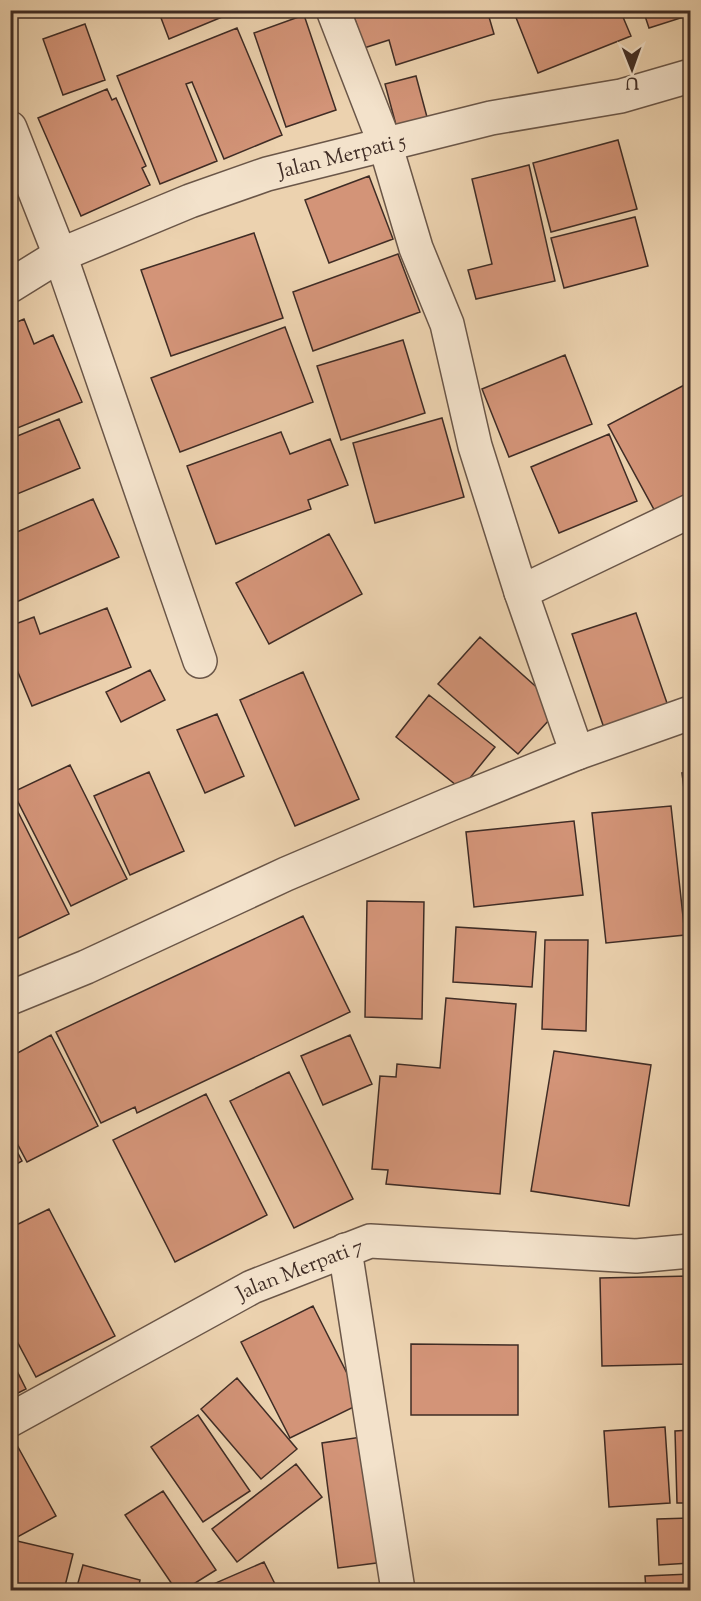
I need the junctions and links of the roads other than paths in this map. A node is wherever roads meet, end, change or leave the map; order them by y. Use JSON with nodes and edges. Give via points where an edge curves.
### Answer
{"nodes":[{"id":1,"x":333,"y":10,"type":"edge"},
{"id":2,"x":690,"y":76,"type":"edge"},
{"id":3,"x":10,"y":128,"type":"edge"},
{"id":4,"x":385,"y":144,"type":"junction"},
{"id":5,"x":60,"y":255,"type":"junction"},
{"id":6,"x":10,"y":286,"type":"edge"},
{"id":7,"x":690,"y":511,"type":"edge"},
{"id":8,"x":521,"y":592,"type":"junction"},
{"id":9,"x":200,"y":661,"type":"dead end"},
{"id":10,"x":690,"y":712,"type":"edge"},
{"id":11,"x":577,"y":753,"type":"junction"},
{"id":12,"x":10,"y":998,"type":"edge"},
{"id":13,"x":345,"y":1250,"type":"junction"},
{"id":14,"x":690,"y":1251,"type":"edge"},
{"id":15,"x":10,"y":1420,"type":"edge"},
{"id":16,"x":398,"y":1590,"type":"edge"}],
"edges":[{"from":1,"to":4,"type":"street"},
{"from":2,"to":4,"type":"street","name":"Jalan Merpati 5","via":[[621,96],[491,118]]},
{"from":3,"to":5,"type":"street"},
{"from":4,"to":5,"type":"street","name":"Jalan Merpati 5","via":[[267,174]]},
{"from":4,"to":8,"type":"street","via":[[416,248],[447,324],[475,446]]},
{"from":5,"to":6,"type":"street","name":"Jalan Merpati 5"},
{"from":5,"to":9,"type":"street"},
{"from":7,"to":8,"type":"street"},
{"from":8,"to":11,"type":"street"},
{"from":10,"to":11,"type":"street"},
{"from":11,"to":12,"type":"street","via":[[286,874],[179,926]]},
{"from":13,"to":14,"type":"street","name":"Jalan Merpati 7","via":[[370,1241],[636,1256]]},
{"from":13,"to":15,"type":"street","name":"Jalan Merpati 7","via":[[252,1287]]},
{"from":13,"to":16,"type":"street"}]}
